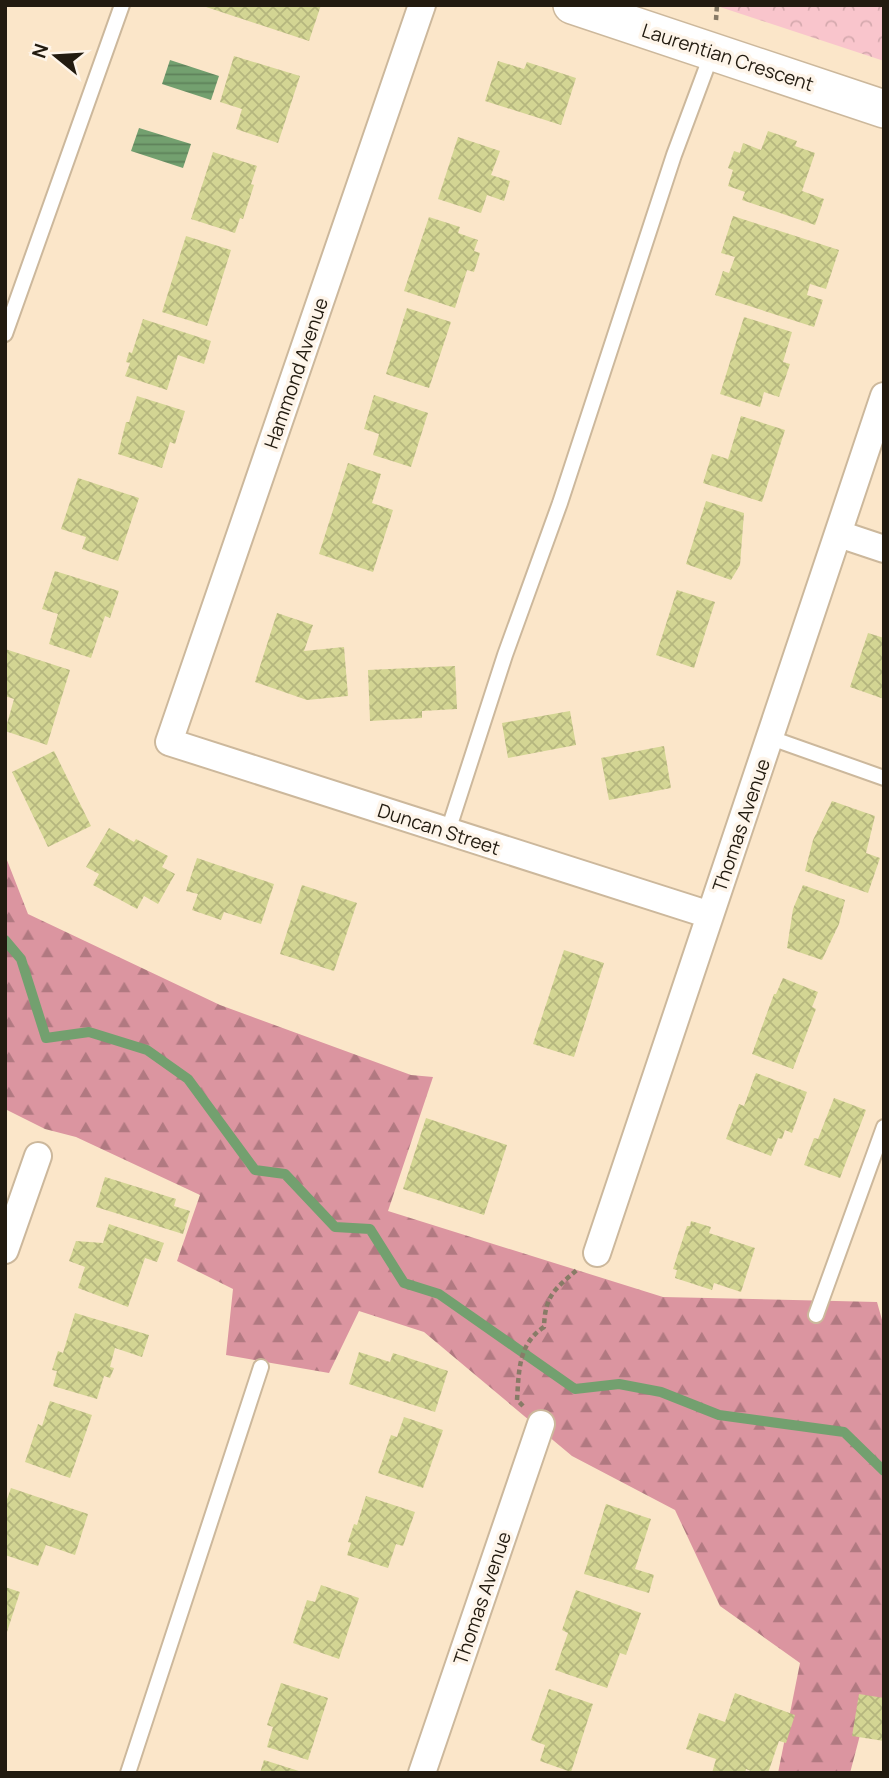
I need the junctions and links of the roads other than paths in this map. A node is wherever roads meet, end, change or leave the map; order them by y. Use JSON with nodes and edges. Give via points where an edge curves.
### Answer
{"nodes":[{"id":1,"x":122,"y":5,"type":"edge"},
{"id":2,"x":422,"y":5,"type":"edge"},
{"id":3,"x":572,"y":5,"type":"edge"},
{"id":4,"x":713,"y":52,"type":"junction"},
{"id":5,"x":884,"y":109,"type":"edge"},
{"id":6,"x":5,"y":334,"type":"edge"},
{"id":7,"x":884,"y":396,"type":"edge"},
{"id":8,"x":839,"y":534,"type":"junction"},
{"id":9,"x":884,"y":549,"type":"edge"},
{"id":10,"x":771,"y":738,"type":"junction"},
{"id":11,"x":169,"y":742,"type":"joint"},
{"id":12,"x":884,"y":778,"type":"edge"},
{"id":13,"x":448,"y":831,"type":"junction"},
{"id":14,"x":710,"y":915,"type":"junction"},
{"id":15,"x":884,"y":1127,"type":"edge"},
{"id":16,"x":38,"y":1156,"type":"dead end"},
{"id":17,"x":5,"y":1250,"type":"edge"},
{"id":18,"x":597,"y":1253,"type":"road end"},
{"id":19,"x":816,"y":1315,"type":"dead end"},
{"id":20,"x":261,"y":1367,"type":"dead end"},
{"id":21,"x":541,"y":1424,"type":"road end"},
{"id":22,"x":128,"y":1773,"type":"edge"},
{"id":23,"x":422,"y":1773,"type":"edge"}],
"edges":[{"from":1,"to":6,"type":"lane"},
{"from":2,"to":11,"type":"street","name":"Hammond Avenue"},
{"from":3,"to":4,"type":"street","name":"Laurentian Crescent"},
{"from":4,"to":5,"type":"street","name":"Laurentian Crescent"},
{"from":4,"to":13,"type":"lane"},
{"from":7,"to":8,"type":"street","name":"Thomas Avenue"},
{"from":8,"to":9,"type":"street"},
{"from":8,"to":10,"type":"street","name":"Thomas Avenue"},
{"from":10,"to":12,"type":"lane"},
{"from":10,"to":14,"type":"street","name":"Thomas Avenue"},
{"from":11,"to":13,"type":"street","name":"Duncan Street"},
{"from":13,"to":14,"type":"street","name":"Duncan Street"},
{"from":14,"to":18,"type":"street","name":"Thomas Avenue"},
{"from":15,"to":19,"type":"lane"},
{"from":16,"to":17,"type":"street"},
{"from":20,"to":22,"type":"lane"},
{"from":21,"to":23,"type":"street","name":"Thomas Avenue"}]}
